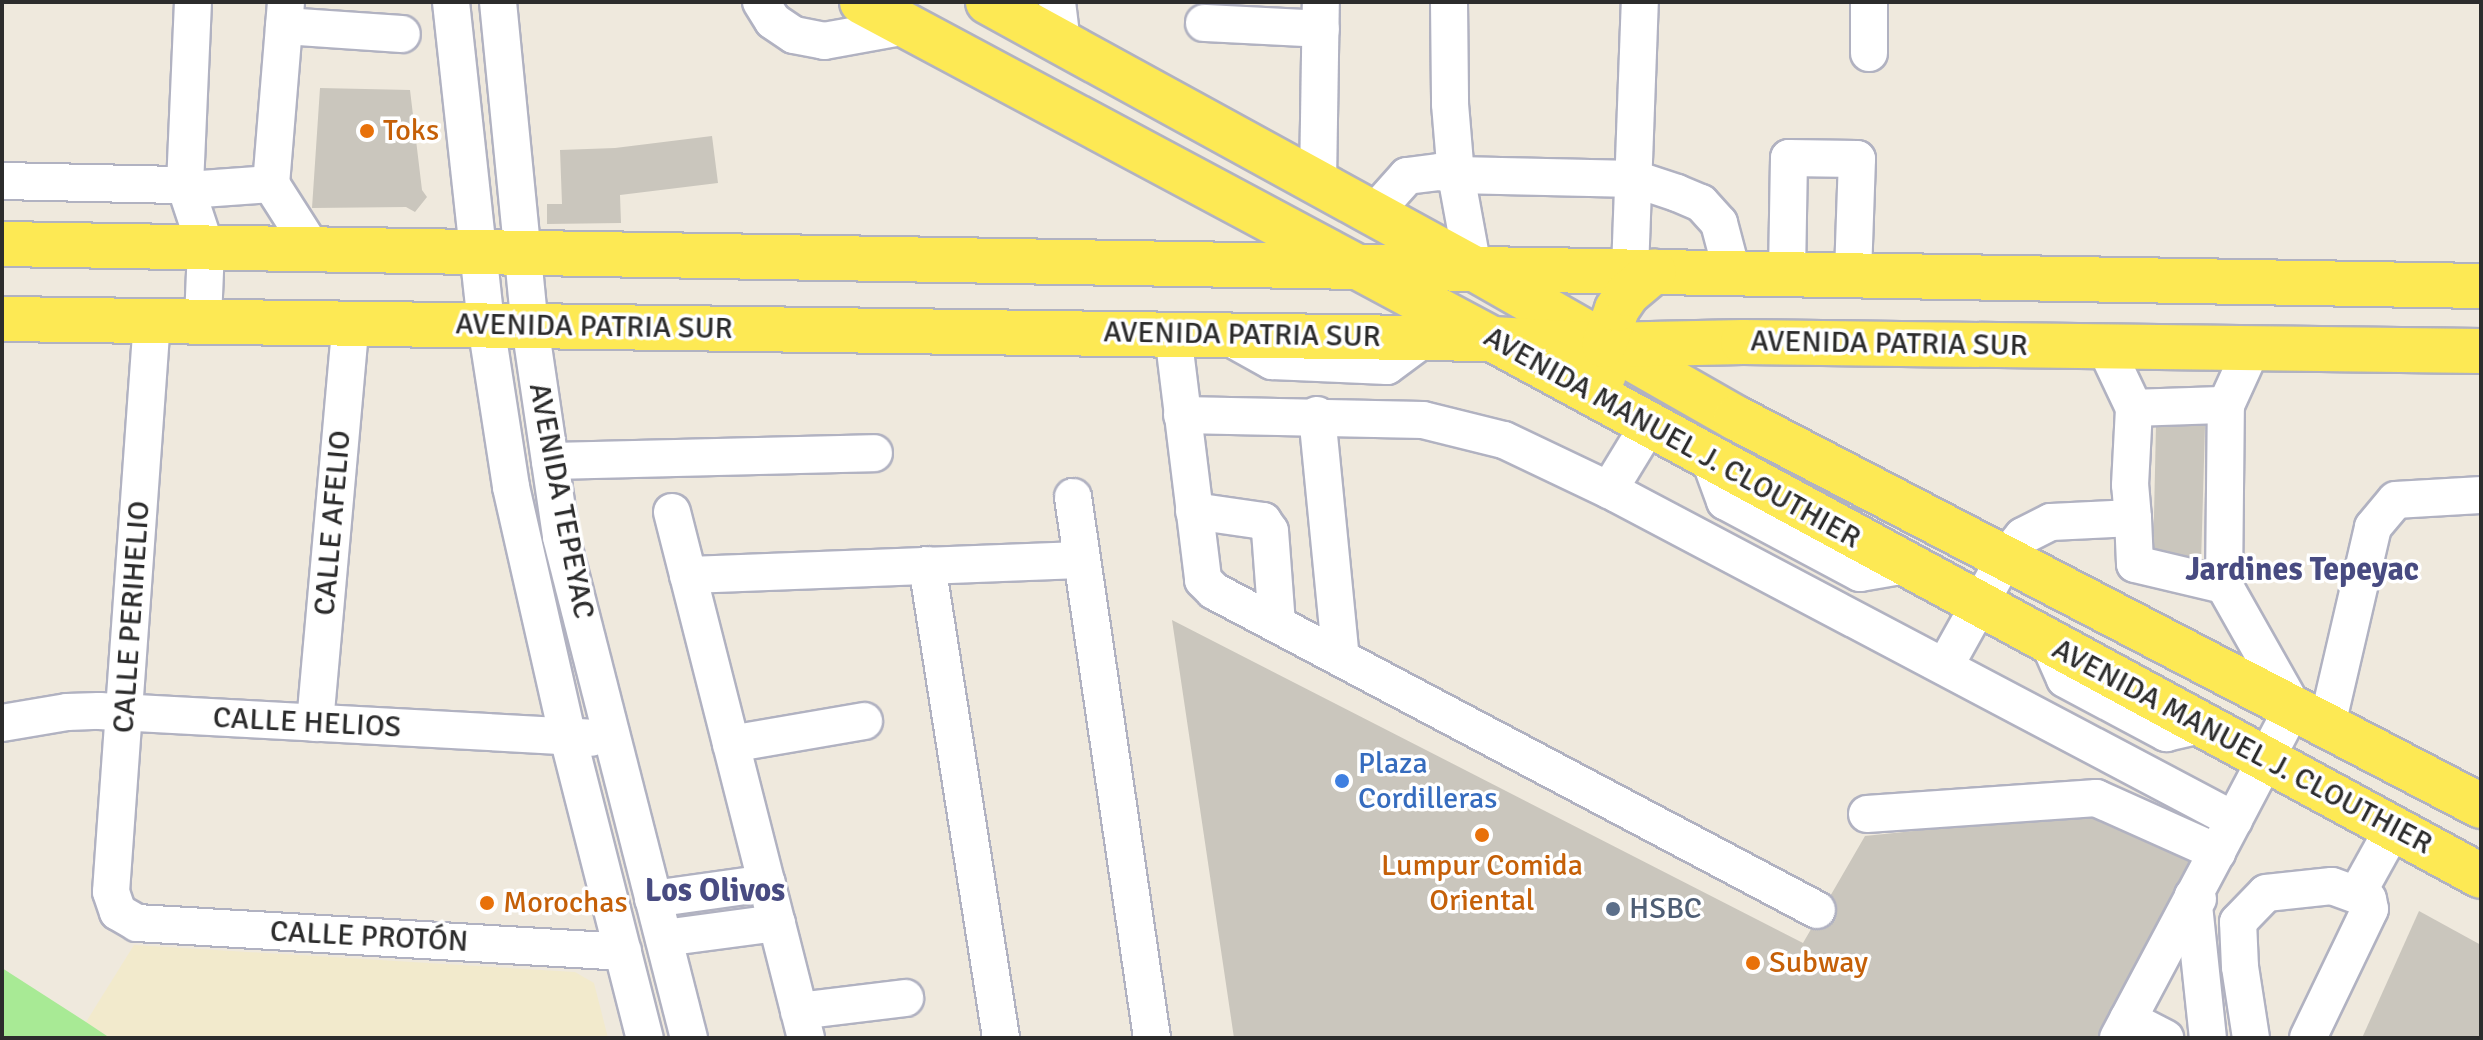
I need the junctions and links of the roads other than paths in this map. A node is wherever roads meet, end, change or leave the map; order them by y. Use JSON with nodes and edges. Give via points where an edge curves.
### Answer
{"nodes":[{"id":1,"x":193,"y":2,"type":"edge"},
{"id":2,"x":451,"y":2,"type":"edge"},
{"id":3,"x":498,"y":2,"type":"edge"},
{"id":4,"x":761,"y":2,"type":"edge"},
{"id":5,"x":862,"y":2,"type":"edge"},
{"id":6,"x":988,"y":2,"type":"edge"},
{"id":7,"x":1449,"y":2,"type":"edge"},
{"id":8,"x":1640,"y":2,"type":"edge"},
{"id":9,"x":1869,"y":2,"type":"edge"},
{"id":10,"x":285,"y":14,"type":"edge"},
{"id":11,"x":1321,"y":16,"type":"edge"},
{"id":12,"x":1059,"y":22,"type":"edge"},
{"id":13,"x":1204,"y":23,"type":"dead end"},
{"id":14,"x":907,"y":26,"type":"junction"},
{"id":15,"x":402,"y":34,"type":"dead end"},
{"id":16,"x":1869,"y":53,"type":"dead end"},
{"id":17,"x":1456,"y":175,"type":"junction"},
{"id":18,"x":1635,"y":179,"type":"junction"},
{"id":19,"x":2,"y":181,"type":"edge"},
{"id":20,"x":1318,"y":183,"type":"junction"},
{"id":21,"x":271,"y":184,"type":"junction"},
{"id":22,"x":186,"y":188,"type":"junction"},
{"id":23,"x":1373,"y":214,"type":"junction"},
{"id":24,"x":2,"y":244,"type":"edge"},
{"id":25,"x":206,"y":248,"type":"junction"},
{"id":26,"x":313,"y":250,"type":"junction"},
{"id":27,"x":478,"y":253,"type":"junction"},
{"id":28,"x":521,"y":253,"type":"junction"},
{"id":29,"x":1352,"y":266,"type":"junction"},
{"id":30,"x":1473,"y":268,"type":"junction"},
{"id":31,"x":1642,"y":270,"type":"junction"},
{"id":32,"x":1732,"y":272,"type":"junction"},
{"id":33,"x":1787,"y":273,"type":"junction"},
{"id":34,"x":1853,"y":274,"type":"junction"},
{"id":35,"x":2481,"y":286,"type":"edge"},
{"id":36,"x":2,"y":319,"type":"edge"},
{"id":37,"x":152,"y":320,"type":"junction"},
{"id":38,"x":203,"y":321,"type":"junction"},
{"id":39,"x":351,"y":323,"type":"junction"},
{"id":40,"x":486,"y":325,"type":"junction"},
{"id":41,"x":530,"y":326,"type":"junction"},
{"id":42,"x":1173,"y":334,"type":"junction"},
{"id":43,"x":1492,"y":339,"type":"junction"},
{"id":44,"x":1743,"y":342,"type":"junction"},
{"id":45,"x":1604,"y":345,"type":"junction"},
{"id":46,"x":2105,"y":347,"type":"junction"},
{"id":47,"x":2252,"y":348,"type":"junction"},
{"id":48,"x":2481,"y":351,"type":"edge"},
{"id":49,"x":2226,"y":405,"type":"junction"},
{"id":50,"x":2134,"y":408,"type":"junction"},
{"id":51,"x":1182,"y":415,"type":"junction"},
{"id":52,"x":1317,"y":415,"type":"junction"},
{"id":53,"x":1630,"y":416,"type":"junction"},
{"id":54,"x":1736,"y":418,"type":"junction"},
{"id":55,"x":874,"y":453,"type":"dead end"},
{"id":56,"x":550,"y":461,"type":"junction"},
{"id":57,"x":1609,"y":490,"type":"junction"},
{"id":58,"x":2481,"y":495,"type":"edge"},
{"id":59,"x":1073,"y":497,"type":"dead end"},
{"id":60,"x":1194,"y":511,"type":"junction"},
{"id":61,"x":672,"y":512,"type":"dead end"},
{"id":62,"x":2133,"y":518,"type":"junction"},
{"id":63,"x":1328,"y":523,"type":"junction"},
{"id":64,"x":1270,"y":531,"type":"junction"},
{"id":65,"x":2005,"y":558,"type":"junction"},
{"id":66,"x":1082,"y":560,"type":"junction"},
{"id":67,"x":927,"y":565,"type":"junction"},
{"id":68,"x":688,"y":575,"type":"junction"},
{"id":69,"x":2224,"y":585,"type":"junction"},
{"id":70,"x":1979,"y":605,"type":"junction"},
{"id":71,"x":1277,"y":624,"type":"junction"},
{"id":72,"x":1341,"y":658,"type":"junction"},
{"id":73,"x":1945,"y":666,"type":"junction"},
{"id":74,"x":126,"y":713,"type":"junction"},
{"id":75,"x":2310,"y":716,"type":"junction"},
{"id":76,"x":864,"y":721,"type":"dead end"},
{"id":77,"x":2,"y":723,"type":"edge"},
{"id":78,"x":315,"y":723,"type":"junction"},
{"id":79,"x":568,"y":737,"type":"junction"},
{"id":80,"x":613,"y":739,"type":"junction"},
{"id":81,"x":731,"y":744,"type":"junction"},
{"id":82,"x":2250,"y":790,"type":"junction"},
{"id":83,"x":2481,"y":806,"type":"edge"},
{"id":84,"x":1867,"y":814,"type":"dead end"},
{"id":85,"x":2393,"y":829,"type":"junction"},
{"id":86,"x":2217,"y":852,"type":"junction"},
{"id":87,"x":2481,"y":876,"type":"edge"},
{"id":88,"x":767,"y":883,"type":"junction"},
{"id":89,"x":2193,"y":896,"type":"junction"},
{"id":90,"x":2362,"y":896,"type":"junction"},
{"id":91,"x":653,"y":899,"type":"junction"},
{"id":92,"x":1817,"y":910,"type":"dead end"},
{"id":93,"x":118,"y":912,"type":"joint"},
{"id":94,"x":2238,"y":922,"type":"junction"},
{"id":95,"x":777,"y":923,"type":"junction"},
{"id":96,"x":664,"y":938,"type":"junction"},
{"id":97,"x":623,"y":952,"type":"junction"},
{"id":98,"x":905,"y":998,"type":"dead end"},
{"id":99,"x":803,"y":1024,"type":"edge"},
{"id":100,"x":2123,"y":1029,"type":"edge"},
{"id":101,"x":645,"y":1038,"type":"edge"},
{"id":102,"x":689,"y":1038,"type":"edge"},
{"id":103,"x":1001,"y":1038,"type":"edge"},
{"id":104,"x":1152,"y":1038,"type":"edge"},
{"id":105,"x":2165,"y":1038,"type":"edge"},
{"id":106,"x":2208,"y":1038,"type":"edge"},
{"id":107,"x":2251,"y":1038,"type":"edge"},
{"id":108,"x":2308,"y":1038,"type":"edge"}],
"edges":[{"from":1,"to":22,"type":"street"},
{"from":2,"to":27,"type":"street","name":"AVENIDA TEPEYAC"},
{"from":3,"to":28,"type":"street","name":"AVENIDA TEPEYAC"},
{"from":4,"to":14,"type":"street","via":[[773,21],[794,35],[824,41]]},
{"from":5,"to":14,"type":"main road","name":"AVENIDA MANUEL J. CLOUTHIER"},
{"from":6,"to":12,"type":"main road","name":"AVENIDA MANUEL J. CLOUTHIER"},
{"from":7,"to":17,"type":"street"},
{"from":8,"to":18,"type":"street"},
{"from":9,"to":16,"type":"street"},
{"from":10,"to":15,"type":"street"},
{"from":10,"to":21,"type":"street"},
{"from":11,"to":13,"type":"street"},
{"from":11,"to":20,"type":"street"},
{"from":12,"to":20,"type":"main road","name":"AVENIDA MANUEL J. CLOUTHIER"},
{"from":14,"to":29,"type":"main road","name":"AVENIDA MANUEL J. CLOUTHIER"},
{"from":17,"to":18,"type":"street"},
{"from":17,"to":23,"type":"street","via":[[1407,176]]},
{"from":17,"to":30,"type":"street"},
{"from":18,"to":31,"type":"street"},
{"from":18,"to":32,"type":"street","via":[[1701,203],[1719,223]]},
{"from":19,"to":22,"type":"street"},
{"from":20,"to":23,"type":"main road","name":"AVENIDA MANUEL J. CLOUTHIER"},
{"from":21,"to":22,"type":"street"},
{"from":21,"to":26,"type":"street"},
{"from":22,"to":25,"type":"street"},
{"from":23,"to":30,"type":"main road","name":"AVENIDA MANUEL J. CLOUTHIER"},
{"from":24,"to":25,"type":"main road"},
{"from":25,"to":26,"type":"main road"},
{"from":25,"to":38,"type":"street"},
{"from":26,"to":27,"type":"main road"},
{"from":27,"to":28,"type":"main road"},
{"from":27,"to":40,"type":"street","name":"AVENIDA TEPEYAC"},
{"from":28,"to":29,"type":"main road"},
{"from":28,"to":41,"type":"street","name":"AVENIDA TEPEYAC"},
{"from":29,"to":30,"type":"main road"},
{"from":29,"to":43,"type":"main road","name":"AVENIDA MANUEL J. CLOUTHIER"},
{"from":30,"to":31,"type":"main road"},
{"from":30,"to":45,"type":"main road","name":"AVENIDA MANUEL J. CLOUTHIER"},
{"from":31,"to":32,"type":"main road"},
{"from":31,"to":45,"type":"main road","via":[[1617,309]]},
{"from":32,"to":33,"type":"main road"},
{"from":33,"to":34,"type":"main road"},
{"from":33,"to":34,"type":"street","via":[[1789,158],[1803,158],[1857,159]]},
{"from":34,"to":35,"type":"main road"},
{"from":36,"to":37,"type":"main road","name":"AVENIDA PATRIA SUR"},
{"from":37,"to":38,"type":"main road","name":"AVENIDA PATRIA SUR"},
{"from":37,"to":74,"type":"street","name":"CALLE PERIHELIO"},
{"from":38,"to":39,"type":"main road","name":"AVENIDA PATRIA SUR"},
{"from":39,"to":40,"type":"main road","name":"AVENIDA PATRIA SUR"},
{"from":39,"to":78,"type":"street","name":"CALLE AFELIO"},
{"from":40,"to":41,"type":"main road","name":"AVENIDA PATRIA SUR"},
{"from":40,"to":79,"type":"street","name":"AVENIDA TEPEYAC","via":[[511,487]]},
{"from":41,"to":42,"type":"main road","name":"AVENIDA PATRIA SUR"},
{"from":41,"to":56,"type":"street","name":"AVENIDA TEPEYAC"},
{"from":42,"to":43,"type":"main road","name":"AVENIDA PATRIA SUR"},
{"from":42,"to":51,"type":"street"},
{"from":43,"to":45,"type":"main road","name":"AVENIDA PATRIA SUR"},
{"from":43,"to":53,"type":"main road","name":"AVENIDA MANUEL J. CLOUTHIER"},
{"from":44,"to":45,"type":"main road","name":"AVENIDA PATRIA SUR"},
{"from":44,"to":46,"type":"main road","name":"AVENIDA PATRIA SUR"},
{"from":44,"to":54,"type":"main road","via":[[1725,351],[1716,373],[1718,392]]},
{"from":45,"to":53,"type":"main road","via":[[1604,375]]},
{"from":45,"to":54,"type":"main road","name":"AVENIDA MANUEL J. CLOUTHIER"},
{"from":46,"to":47,"type":"main road","name":"AVENIDA PATRIA SUR"},
{"from":46,"to":50,"type":"street"},
{"from":47,"to":48,"type":"main road","name":"AVENIDA PATRIA SUR"},
{"from":47,"to":49,"type":"street"},
{"from":49,"to":50,"type":"street"},
{"from":49,"to":69,"type":"street"},
{"from":50,"to":62,"type":"street"},
{"from":51,"to":52,"type":"street"},
{"from":51,"to":60,"type":"street"},
{"from":52,"to":57,"type":"street","via":[[1423,420],[1504,440]]},
{"from":52,"to":63,"type":"street"},
{"from":53,"to":57,"type":"street"},
{"from":53,"to":70,"type":"main road","name":"AVENIDA MANUEL J. CLOUTHIER"},
{"from":54,"to":65,"type":"main road","name":"AVENIDA MANUEL J. CLOUTHIER"},
{"from":55,"to":56,"type":"street"},
{"from":56,"to":80,"type":"street","name":"AVENIDA TEPEYAC","via":[[561,537]]},
{"from":57,"to":73,"type":"street"},
{"from":58,"to":75,"type":"street","via":[[2396,500],[2373,527]]},
{"from":59,"to":66,"type":"street"},
{"from":60,"to":64,"type":"street","via":[[1250,517],[1263,521]]},
{"from":60,"to":71,"type":"street","via":[[1203,580]]},
{"from":61,"to":68,"type":"street"},
{"from":62,"to":65,"type":"street","via":[[2051,522],[2023,536]]},
{"from":62,"to":69,"type":"street","via":[[2135,564]]},
{"from":63,"to":64,"type":"street"},
{"from":63,"to":72,"type":"street"},
{"from":64,"to":71,"type":"street"},
{"from":65,"to":70,"type":"street"},
{"from":65,"to":75,"type":"main road","name":"AVENIDA MANUEL J. CLOUTHIER"},
{"from":66,"to":67,"type":"street"},
{"from":66,"to":104,"type":"street"},
{"from":67,"to":68,"type":"street"},
{"from":67,"to":103,"type":"street"},
{"from":68,"to":81,"type":"street"},
{"from":69,"to":75,"type":"street"},
{"from":70,"to":73,"type":"street"},
{"from":70,"to":82,"type":"main road","name":"AVENIDA MANUEL J. CLOUTHIER","via":[[2202,725]]},
{"from":71,"to":72,"type":"street"},
{"from":72,"to":92,"type":"street"},
{"from":73,"to":82,"type":"street"},
{"from":74,"to":77,"type":"street","name":"CALLE HELIOS","via":[[67,712]]},
{"from":74,"to":78,"type":"street","name":"CALLE HELIOS"},
{"from":74,"to":93,"type":"street","name":"CALLE PERIHELIO","via":[[111,892]]},
{"from":75,"to":82,"type":"street"},
{"from":75,"to":83,"type":"main road","name":"AVENIDA MANUEL J. CLOUTHIER"},
{"from":76,"to":81,"type":"street"},
{"from":78,"to":79,"type":"street","name":"CALLE HELIOS"},
{"from":79,"to":80,"type":"street","name":"CALLE HELIOS"},
{"from":79,"to":97,"type":"street","name":"AVENIDA TEPEYAC"},
{"from":80,"to":91,"type":"street","name":"AVENIDA TEPEYAC"},
{"from":81,"to":88,"type":"street"},
{"from":82,"to":85,"type":"main road","name":"AVENIDA MANUEL J. CLOUTHIER","via":[[2306,782]]},
{"from":82,"to":86,"type":"street"},
{"from":84,"to":86,"type":"street","via":[[2096,798]]},
{"from":85,"to":87,"type":"main road","name":"AVENIDA MANUEL J. CLOUTHIER"},
{"from":85,"to":90,"type":"street"},
{"from":86,"to":89,"type":"street"},
{"from":88,"to":91,"type":"street"},
{"from":88,"to":95,"type":"street"},
{"from":89,"to":94,"type":"street"},
{"from":89,"to":100,"type":"street"},
{"from":89,"to":106,"type":"street"},
{"from":90,"to":94,"type":"street","via":[[2332,886],[2266,893]]},
{"from":90,"to":108,"type":"street","via":[[2367,920]]},
{"from":91,"to":96,"type":"street","name":"AVENIDA TEPEYAC"},
{"from":93,"to":97,"type":"street","name":"CALLE PROTÓN","via":[[137,923]]},
{"from":94,"to":107,"type":"street"},
{"from":95,"to":96,"type":"street"},
{"from":95,"to":99,"type":"street"},
{"from":96,"to":102,"type":"street","name":"AVENIDA TEPEYAC"},
{"from":97,"to":101,"type":"street","name":"AVENIDA TEPEYAC"},
{"from":98,"to":99,"type":"street"},
{"from":100,"to":105,"type":"street"}]}
